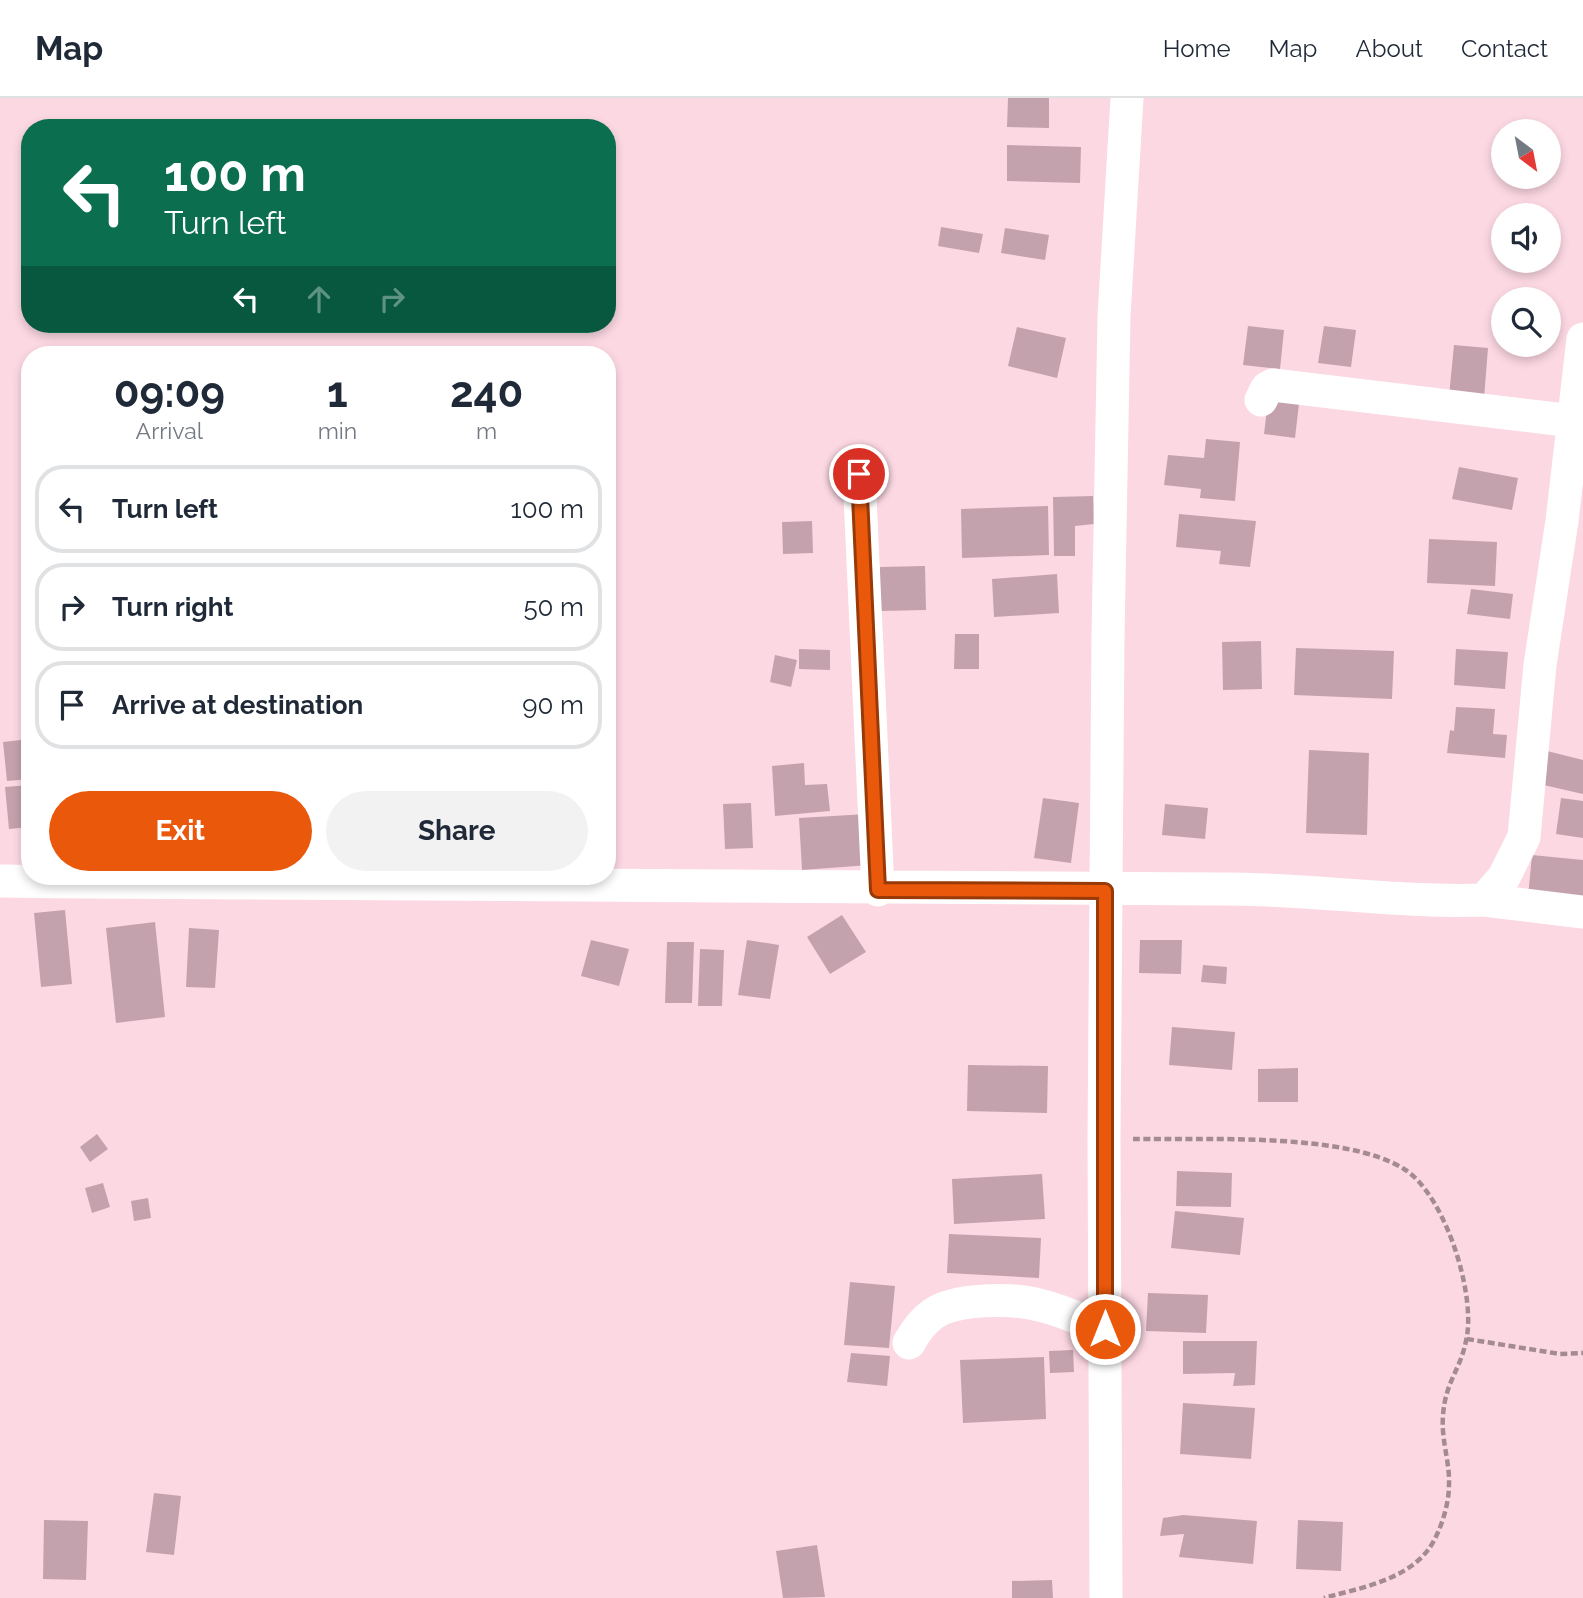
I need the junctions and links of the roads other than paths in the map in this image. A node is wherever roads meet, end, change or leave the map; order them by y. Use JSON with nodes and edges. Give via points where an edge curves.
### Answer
{"nodes":[{"id":1,"x":1127,"y":98,"type":"edge"},
{"id":2,"x":1583,"y":339,"type":"edge"},
{"id":3,"x":1262,"y":400,"type":"dead end"},
{"id":4,"x":1573,"y":421,"type":"junction"},
{"id":5,"x":859,"y":474,"type":"dead end"},
{"id":6,"x":0,"y":881,"type":"edge"},
{"id":7,"x":21,"y":881,"type":"edge"},
{"id":8,"x":253,"y":885,"type":"edge"},
{"id":9,"x":878,"y":890,"type":"junction"},
{"id":10,"x":1105,"y":891,"type":"junction"},
{"id":11,"x":1484,"y":900,"type":"junction"},
{"id":12,"x":1583,"y":912,"type":"edge"},
{"id":13,"x":1105,"y":1329,"type":"junction"},
{"id":14,"x":909,"y":1343,"type":"dead end"},
{"id":15,"x":1106,"y":1598,"type":"edge"}],
"edges":[{"from":1,"to":10,"type":"street","via":[[1114,316]]},
{"from":2,"to":4,"type":"street"},
{"from":3,"to":4,"type":"street","via":[[1273,385]]},
{"from":4,"to":11,"type":"street","via":[[1540,665],[1524,837],[1504,877]]},
{"from":5,"to":9,"type":"street"},
{"from":6,"to":7,"type":"street"},
{"from":8,"to":9,"type":"street"},
{"from":9,"to":10,"type":"street"},
{"from":10,"to":11,"type":"street","via":[[1220,888]]},
{"from":10,"to":13,"type":"street"},
{"from":11,"to":12,"type":"street"},
{"from":13,"to":14,"type":"street","via":[[1038,1305],[983,1302],[956,1304],[934,1313]]},
{"from":13,"to":15,"type":"street"}]}
